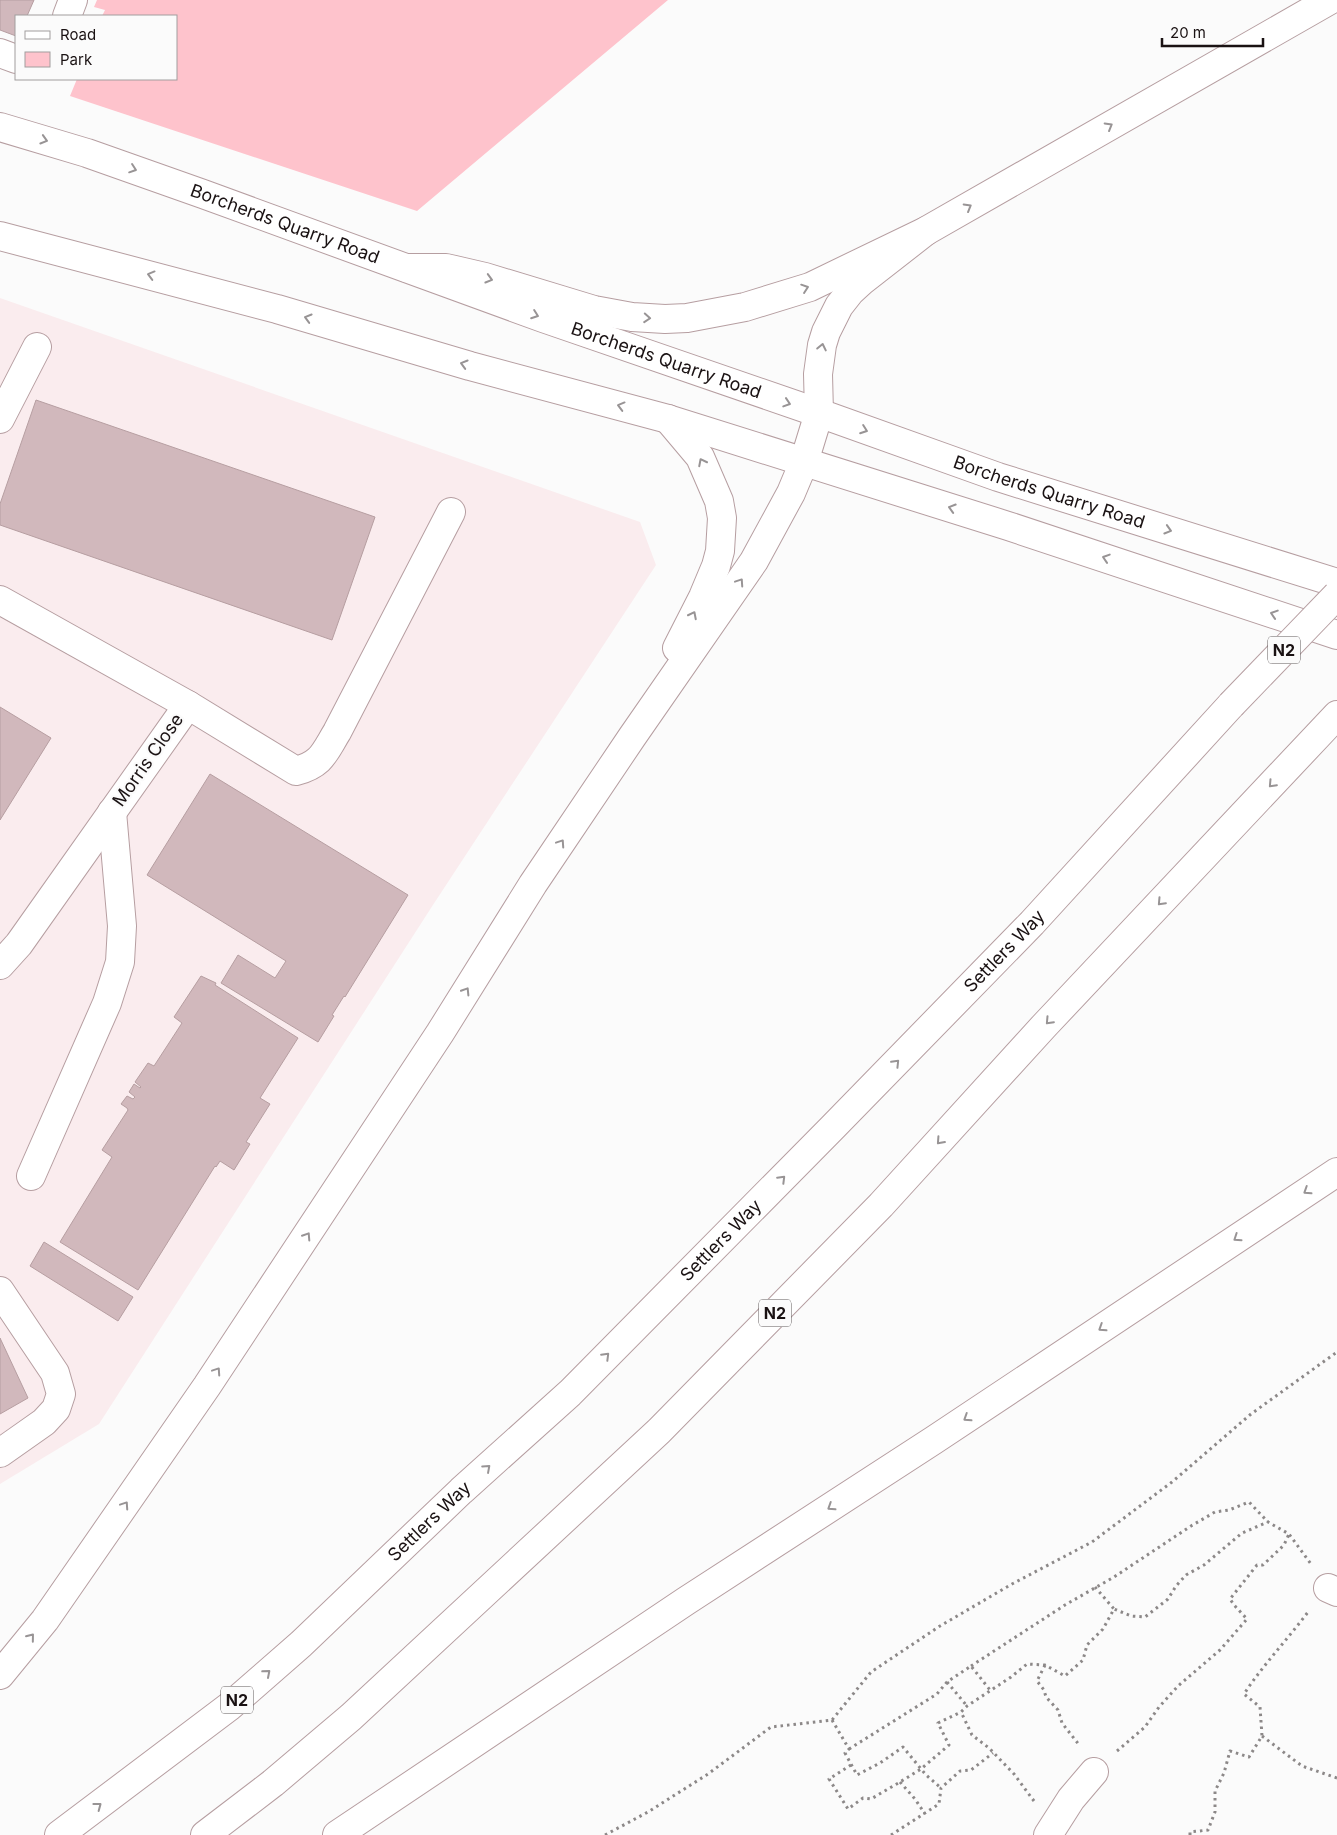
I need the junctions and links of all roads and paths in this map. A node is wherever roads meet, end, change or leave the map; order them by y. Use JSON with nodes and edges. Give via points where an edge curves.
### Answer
{"nodes":[{"id":1,"x":73,"y":0,"type":"edge"},
{"id":2,"x":1330,"y":0,"type":"edge"},
{"id":3,"x":67,"y":15,"type":"edge"},
{"id":4,"x":0,"y":53,"type":"edge"},
{"id":5,"x":15,"y":59,"type":"edge"},
{"id":6,"x":0,"y":128,"type":"edge"},
{"id":7,"x":926,"y":231,"type":"junction"},
{"id":8,"x":0,"y":236,"type":"edge"},
{"id":9,"x":407,"y":268,"type":"junction"},
{"id":10,"x":37,"y":347,"type":"dead end"},
{"id":11,"x":818,"y":413,"type":"junction"},
{"id":12,"x":0,"y":419,"type":"edge"},
{"id":13,"x":668,"y":419,"type":"junction"},
{"id":14,"x":804,"y":462,"type":"junction"},
{"id":15,"x":452,"y":512,"type":"dead end"},
{"id":16,"x":1337,"y":583,"type":"edge"},
{"id":17,"x":1337,"y":595,"type":"edge"},
{"id":18,"x":0,"y":600,"type":"edge"},
{"id":19,"x":1337,"y":634,"type":"edge"},
{"id":20,"x":188,"y":705,"type":"junction"},
{"id":21,"x":1337,"y":715,"type":"edge"},
{"id":22,"x":632,"y":737,"type":"junction"},
{"id":23,"x":112,"y":812,"type":"junction"},
{"id":24,"x":0,"y":965,"type":"edge"},
{"id":25,"x":1337,"y":1172,"type":"edge"},
{"id":26,"x":31,"y":1176,"type":"dead end"},
{"id":27,"x":0,"y":1291,"type":"edge"},
{"id":28,"x":1337,"y":1352,"type":"edge"},
{"id":29,"x":0,"y":1453,"type":"edge"},
{"id":30,"x":1268,"y":1522,"type":"junction"},
{"id":31,"x":1289,"y":1534,"type":"junction"},
{"id":32,"x":1095,"y":1587,"type":"junction"},
{"id":33,"x":1333,"y":1590,"type":"edge"},
{"id":34,"x":1114,"y":1609,"type":"junction"},
{"id":35,"x":1045,"y":1665,"type":"junction"},
{"id":36,"x":971,"y":1666,"type":"junction"},
{"id":37,"x":0,"y":1675,"type":"edge"},
{"id":38,"x":947,"y":1682,"type":"junction"},
{"id":39,"x":990,"y":1690,"type":"junction"},
{"id":40,"x":967,"y":1706,"type":"junction"},
{"id":41,"x":961,"y":1712,"type":"junction"},
{"id":42,"x":832,"y":1720,"type":"junction"},
{"id":43,"x":1262,"y":1736,"type":"junction"},
{"id":44,"x":850,"y":1749,"type":"junction"},
{"id":45,"x":993,"y":1753,"type":"junction"},
{"id":46,"x":851,"y":1765,"type":"junction"},
{"id":47,"x":921,"y":1768,"type":"junction"},
{"id":48,"x":1094,"y":1772,"type":"junction"},
{"id":49,"x":1337,"y":1778,"type":"edge"},
{"id":50,"x":900,"y":1782,"type":"junction"},
{"id":51,"x":941,"y":1788,"type":"junction"},
{"id":52,"x":925,"y":1814,"type":"junction"},
{"id":53,"x":1048,"y":1834,"type":"edge"},
{"id":54,"x":59,"y":1835,"type":"edge"},
{"id":55,"x":205,"y":1835,"type":"edge"},
{"id":56,"x":337,"y":1835,"type":"edge"},
{"id":57,"x":605,"y":1835,"type":"edge"},
{"id":58,"x":891,"y":1835,"type":"edge"},
{"id":59,"x":1190,"y":1835,"type":"edge"}],
"edges":[{"from":1,"to":3,"type":"main road"},
{"from":7,"to":2,"type":"main road","one_way":true},
{"from":4,"to":5,"type":"main road"},
{"from":6,"to":9,"type":"main road","name":"Borcherds Quarry Road","one_way":true,"via":[[87,153]]},
{"from":9,"to":7,"type":"main road","one_way":true,"via":[[446,268],[616,315],[687,318],[744,307],[810,287]]},
{"from":11,"to":7,"type":"main road","one_way":true,"via":[[822,345],[836,311],[856,287]]},
{"from":13,"to":8,"type":"main road","one_way":true,"via":[[470,366],[277,309]]},
{"from":9,"to":11,"type":"main road","name":"Borcherds Quarry Road","one_way":true},
{"from":10,"to":12,"type":"main road"},
{"from":11,"to":14,"type":"main road"},
{"from":11,"to":16,"type":"main road","name":"Borcherds Quarry Road","one_way":true,"via":[[998,478]]},
{"from":13,"to":14,"type":"main road"},
{"from":22,"to":13,"type":"main road","one_way":true,"via":[[703,597],[716,566],[722,534],[719,501],[704,464]]},
{"from":19,"to":14,"type":"main road","one_way":true},
{"from":22,"to":14,"type":"main road","one_way":true,"via":[[754,561],[792,493]]},
{"from":15,"to":20,"type":"main road","via":[[320,760],[296,771]]},
{"from":54,"to":17,"type":"main road","name":"Settlers Way","number":"N2","one_way":true,"bridge":true,"via":[[230,1706],[570,1393],[1032,922],[1230,705]]},
{"from":18,"to":20,"type":"main road","name":"Morris Close"},
{"from":20,"to":23,"type":"main road","name":"Morris Close"},
{"from":21,"to":55,"type":"main road","number":"N2","one_way":true,"via":[[1044,1026],[881,1205],[659,1431],[351,1717]]},
{"from":37,"to":22,"type":"main road","one_way":true,"via":[[45,1620],[207,1386]]},
{"from":23,"to":24,"type":"main road","name":"Morris Close","via":[[19,944]]},
{"from":23,"to":26,"type":"main road","via":[[122,926],[120,962],[107,1003]]},
{"from":25,"to":56,"type":"main road","one_way":true},
{"from":27,"to":29,"type":"main road","via":[[55,1373],[61,1394],[56,1408],[44,1422]]},
{"from":28,"to":42,"type":"path","via":[[1251,1414],[1172,1482],[1092,1542],[1012,1584],[871,1672]]},
{"from":30,"to":31,"type":"path"},
{"from":30,"to":32,"type":"path","via":[[1249,1502],[1215,1512]]},
{"from":30,"to":34,"type":"path","via":[[1242,1533],[1204,1565],[1186,1575],[1168,1599],[1145,1617],[1131,1616]]},
{"from":31,"to":33,"type":"path"},
{"from":31,"to":48,"type":"path","via":[[1284,1545],[1262,1565],[1257,1564],[1230,1599],[1248,1620],[1220,1650],[1178,1686],[1146,1727],[1104,1760]]},
{"from":32,"to":34,"type":"path"},
{"from":32,"to":36,"type":"path"},
{"from":33,"to":43,"type":"path","via":[[1257,1674],[1244,1694],[1260,1706]]},
{"from":34,"to":35,"type":"path","via":[[1103,1629],[1087,1646],[1084,1660],[1065,1676]]},
{"from":35,"to":39,"type":"path","via":[[1027,1664]]},
{"from":35,"to":48,"type":"path","via":[[1037,1681]]},
{"from":36,"to":38,"type":"path"},
{"from":36,"to":39,"type":"path"},
{"from":38,"to":40,"type":"path"},
{"from":38,"to":44,"type":"path","via":[[937,1694]]},
{"from":39,"to":40,"type":"path"},
{"from":40,"to":41,"type":"path"},
{"from":41,"to":45,"type":"path","via":[[972,1735]]},
{"from":41,"to":47,"type":"path","via":[[938,1723],[949,1746]]},
{"from":42,"to":44,"type":"path"},
{"from":42,"to":57,"type":"path","via":[[771,1727],[708,1774]]},
{"from":43,"to":49,"type":"path","via":[[1302,1766]]},
{"from":43,"to":59,"type":"path","via":[[1249,1757],[1230,1751],[1215,1790],[1215,1812],[1208,1830],[1190,1832]]},
{"from":44,"to":46,"type":"path","via":[[845,1753]]},
{"from":45,"to":51,"type":"path","via":[[971,1770],[960,1771]]},
{"from":45,"to":53,"type":"path","via":[[1036,1803]]},
{"from":46,"to":47,"type":"path","via":[[857,1775],[903,1747]]},
{"from":46,"to":50,"type":"path","via":[[829,1780],[848,1809],[863,1798],[871,1799]]},
{"from":47,"to":50,"type":"path"},
{"from":47,"to":51,"type":"path"},
{"from":48,"to":53,"type":"main road"},
{"from":50,"to":52,"type":"path"},
{"from":51,"to":52,"type":"path","via":[[939,1804]]},
{"from":52,"to":58,"type":"path"}]}
